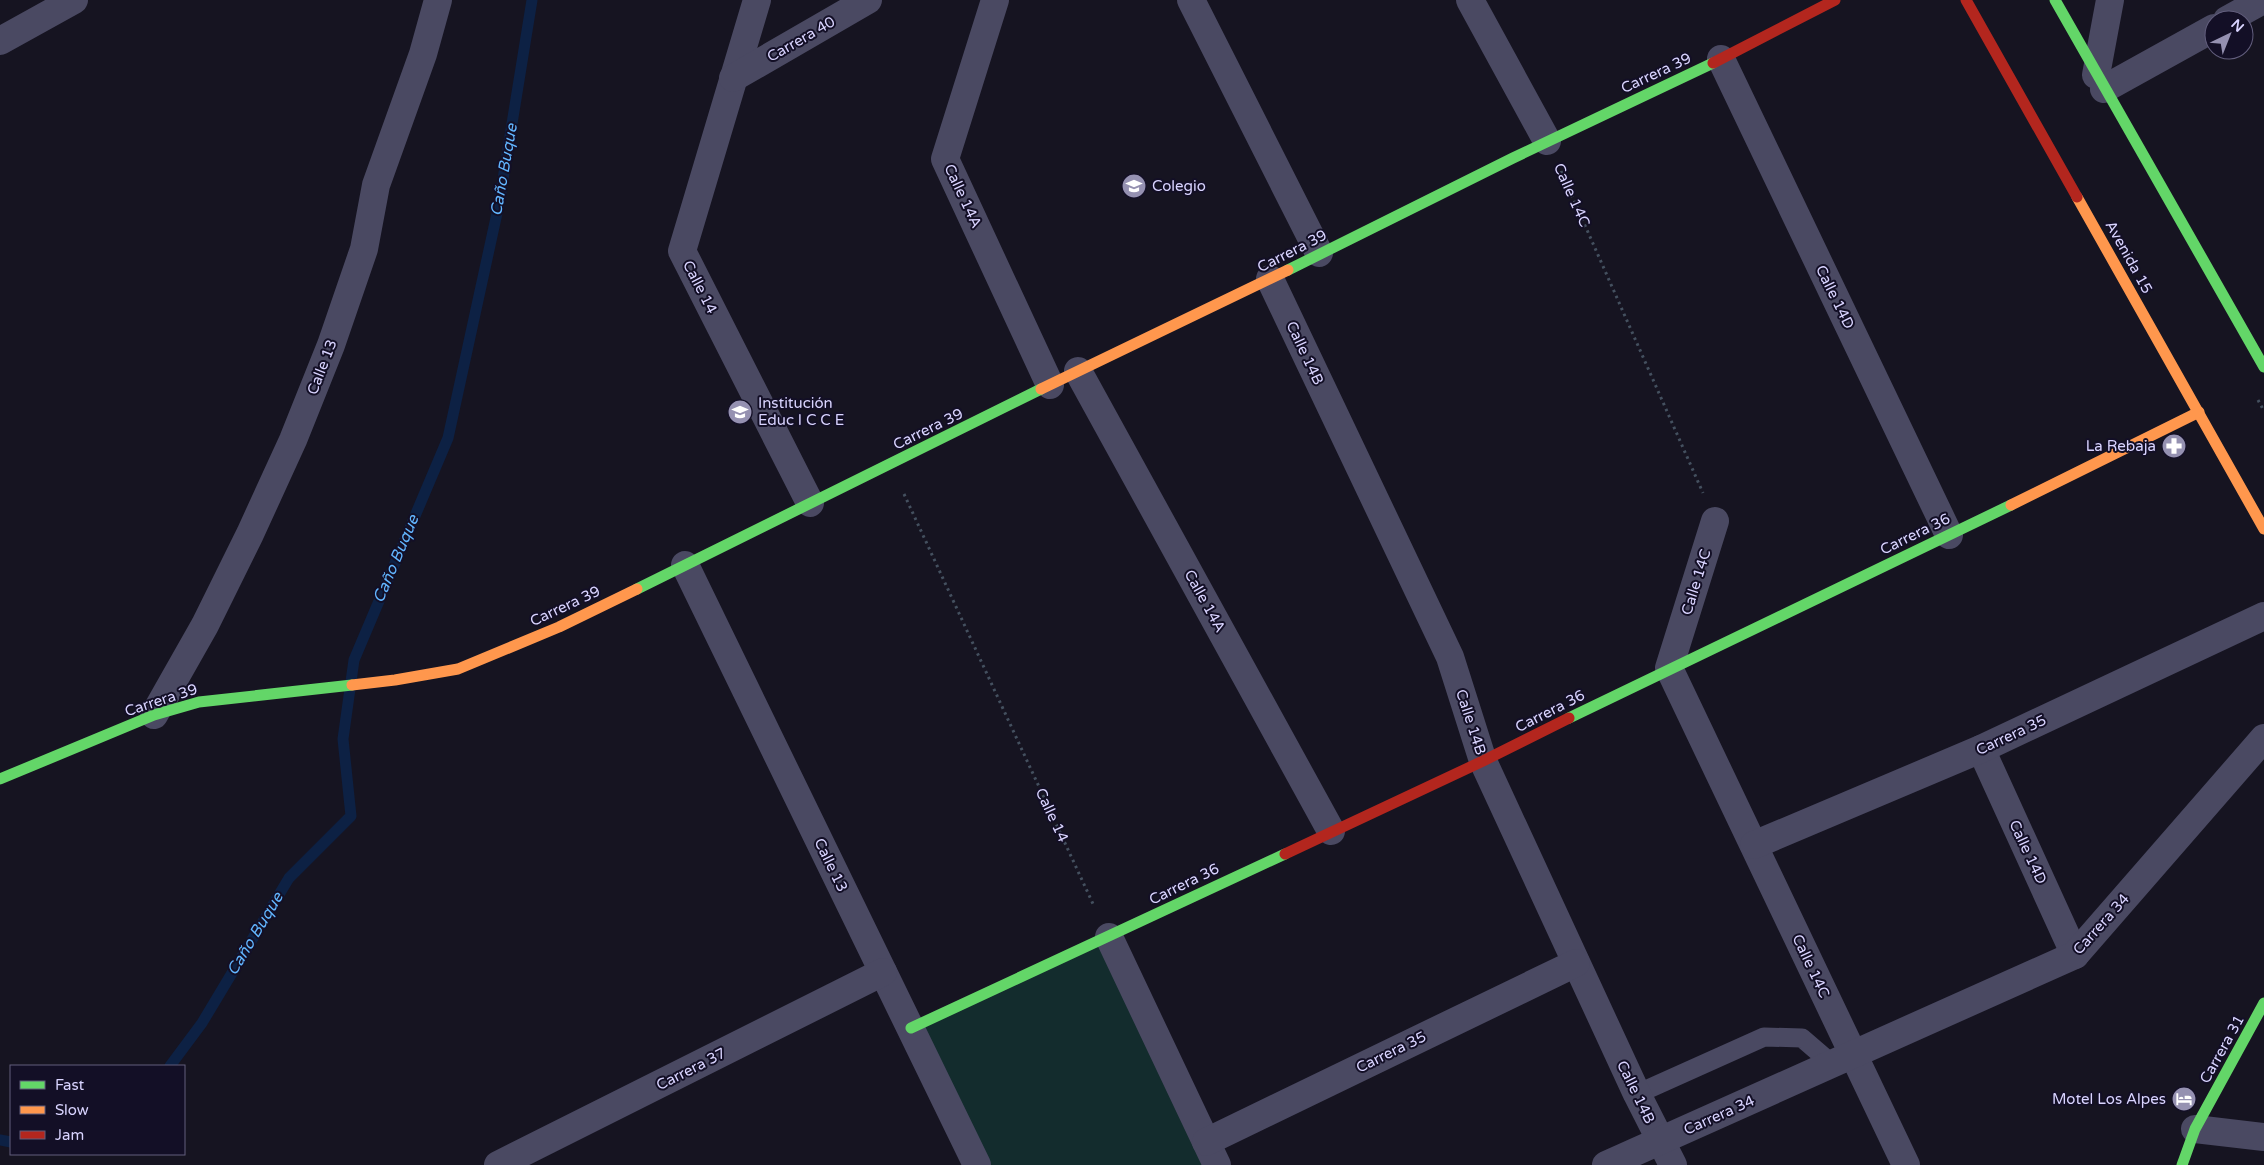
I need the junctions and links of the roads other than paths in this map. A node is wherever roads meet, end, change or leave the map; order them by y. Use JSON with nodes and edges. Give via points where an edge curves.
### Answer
{"nodes":[{"id":1,"x":74,"y":0,"type":"edge"},
{"id":2,"x":438,"y":0,"type":"edge"},
{"id":3,"x":757,"y":0,"type":"edge"},
{"id":4,"x":868,"y":0,"type":"edge"},
{"id":5,"x":995,"y":0,"type":"edge"},
{"id":6,"x":1191,"y":0,"type":"edge"},
{"id":7,"x":1470,"y":0,"type":"edge"},
{"id":8,"x":1835,"y":0,"type":"edge"},
{"id":9,"x":1966,"y":0,"type":"edge"},
{"id":10,"x":2055,"y":0,"type":"edge"},
{"id":11,"x":2110,"y":0,"type":"edge"},
{"id":12,"x":2263,"y":0,"type":"edge"},
{"id":13,"x":2245,"y":10,"type":"edge"},
{"id":14,"x":2204,"y":33,"type":"edge"},
{"id":15,"x":0,"y":41,"type":"edge"},
{"id":16,"x":1720,"y":58,"type":"junction"},
{"id":17,"x":733,"y":78,"type":"junction"},
{"id":18,"x":2100,"y":82,"type":"junction"},
{"id":19,"x":1548,"y":141,"type":"junction"},
{"id":20,"x":1319,"y":253,"type":"junction"},
{"id":21,"x":1270,"y":279,"type":"junction"},
{"id":22,"x":2264,"y":367,"type":"edge"},
{"id":23,"x":1078,"y":371,"type":"junction"},
{"id":24,"x":1050,"y":385,"type":"junction"},
{"id":25,"x":2199,"y":412,"type":"junction"},
{"id":26,"x":810,"y":503,"type":"junction"},
{"id":27,"x":1715,"y":521,"type":"road end"},
{"id":28,"x":2264,"y":529,"type":"edge"},
{"id":29,"x":1949,"y":535,"type":"junction"},
{"id":30,"x":685,"y":565,"type":"junction"},
{"id":31,"x":2264,"y":616,"type":"edge"},
{"id":32,"x":1669,"y":668,"type":"junction"},
{"id":33,"x":154,"y":715,"type":"junction"},
{"id":34,"x":2264,"y":738,"type":"edge"},
{"id":35,"x":1981,"y":749,"type":"junction"},
{"id":36,"x":1483,"y":761,"type":"junction"},
{"id":37,"x":0,"y":779,"type":"edge"},
{"id":38,"x":1331,"y":831,"type":"junction"},
{"id":39,"x":1754,"y":845,"type":"junction"},
{"id":40,"x":1109,"y":937,"type":"junction"},
{"id":41,"x":2075,"y":956,"type":"junction"},
{"id":42,"x":1576,"y":963,"type":"junction"},
{"id":43,"x":883,"y":972,"type":"junction"},
{"id":44,"x":2264,"y":1003,"type":"edge"},
{"id":45,"x":911,"y":1028,"type":"junction"},
{"id":46,"x":1842,"y":1059,"type":"junction"},
{"id":47,"x":1637,"y":1094,"type":"junction"},
{"id":48,"x":2195,"y":1129,"type":"junction"},
{"id":49,"x":2264,"y":1137,"type":"edge"},
{"id":50,"x":1661,"y":1141,"type":"junction"},
{"id":51,"x":1212,"y":1154,"type":"edge"},
{"id":52,"x":498,"y":1165,"type":"edge"},
{"id":53,"x":978,"y":1165,"type":"edge"},
{"id":54,"x":1606,"y":1165,"type":"edge"},
{"id":55,"x":1673,"y":1165,"type":"edge"},
{"id":56,"x":1906,"y":1165,"type":"edge"},
{"id":57,"x":2182,"y":1165,"type":"edge"}],
"edges":[{"from":1,"to":15,"type":"street"},
{"from":2,"to":33,"type":"street","name":"Calle 13","via":[[423,54],[376,185],[364,249],[331,345],[250,534],[205,625]]},
{"from":3,"to":17,"type":"street","name":"Calle 14"},
{"from":4,"to":17,"type":"street","name":"Carrera 40"},
{"from":5,"to":24,"type":"street","name":"Calle 14A","via":[[945,159]]},
{"from":6,"to":20,"type":"street"},
{"from":7,"to":19,"type":"street"},
{"from":8,"to":16,"type":"street","name":"Carrera 39"},
{"from":9,"to":25,"type":"street","name":"Avenida 15"},
{"from":10,"to":18,"type":"street"},
{"from":11,"to":18,"type":"street"},
{"from":12,"to":13,"type":"street"},
{"from":14,"to":18,"type":"street"},
{"from":16,"to":19,"type":"street","name":"Carrera 39"},
{"from":16,"to":29,"type":"street","name":"Calle 14D"},
{"from":17,"to":26,"type":"street","name":"Calle 14","via":[[682,251]]},
{"from":18,"to":22,"type":"street"},
{"from":19,"to":20,"type":"street","name":"Carrera 39"},
{"from":20,"to":21,"type":"street","name":"Carrera 39"},
{"from":21,"to":23,"type":"street","name":"Carrera 39"},
{"from":21,"to":36,"type":"street","name":"Calle 14B","via":[[1450,657]]},
{"from":23,"to":24,"type":"street","name":"Carrera 39"},
{"from":23,"to":38,"type":"street","name":"Calle 14A"},
{"from":24,"to":26,"type":"street","name":"Carrera 39"},
{"from":25,"to":28,"type":"street","name":"Avenida 15"},
{"from":25,"to":29,"type":"street","name":"Carrera 36"},
{"from":26,"to":30,"type":"street","name":"Carrera 39"},
{"from":27,"to":32,"type":"street","name":"Calle 14C"},
{"from":29,"to":32,"type":"street","name":"Carrera 36"},
{"from":30,"to":33,"type":"street","name":"Carrera 39","via":[[560,627],[458,669],[395,680],[199,702]]},
{"from":30,"to":43,"type":"street","name":"Calle 13"},
{"from":31,"to":35,"type":"street","name":"Carrera 35"},
{"from":32,"to":36,"type":"street","name":"Carrera 36"},
{"from":32,"to":39,"type":"street","name":"Calle 14C"},
{"from":33,"to":37,"type":"street","name":"Carrera 39"},
{"from":34,"to":41,"type":"street","name":"Carrera 34"},
{"from":35,"to":39,"type":"street","name":"Carrera 35"},
{"from":35,"to":41,"type":"street","name":"Calle 14D"},
{"from":36,"to":38,"type":"street","name":"Carrera 36"},
{"from":36,"to":42,"type":"street","name":"Calle 14B"},
{"from":38,"to":40,"type":"street","name":"Carrera 36"},
{"from":39,"to":46,"type":"street","name":"Calle 14C"},
{"from":40,"to":45,"type":"street","name":"Carrera 36"},
{"from":40,"to":51,"type":"street"},
{"from":41,"to":46,"type":"street","name":"Carrera 34"},
{"from":42,"to":47,"type":"street","name":"Calle 14B"},
{"from":42,"to":51,"type":"street","name":"Carrera 35"},
{"from":43,"to":45,"type":"street","name":"Calle 13"},
{"from":43,"to":52,"type":"street","name":"Carrera 37"},
{"from":44,"to":48,"type":"street","name":"Carrera 31"},
{"from":45,"to":53,"type":"street","name":"Calle 13"},
{"from":46,"to":47,"type":"lane","via":[[1802,1038],[1764,1037]]},
{"from":46,"to":50,"type":"street","name":"Carrera 34"},
{"from":46,"to":56,"type":"street","name":"Calle 14C"},
{"from":47,"to":50,"type":"street","name":"Calle 14B"},
{"from":48,"to":49,"type":"street"},
{"from":48,"to":57,"type":"street","name":"Carrera 31"},
{"from":50,"to":54,"type":"street","name":"Carrera 34"},
{"from":50,"to":55,"type":"street","name":"Calle 14B"}]}
